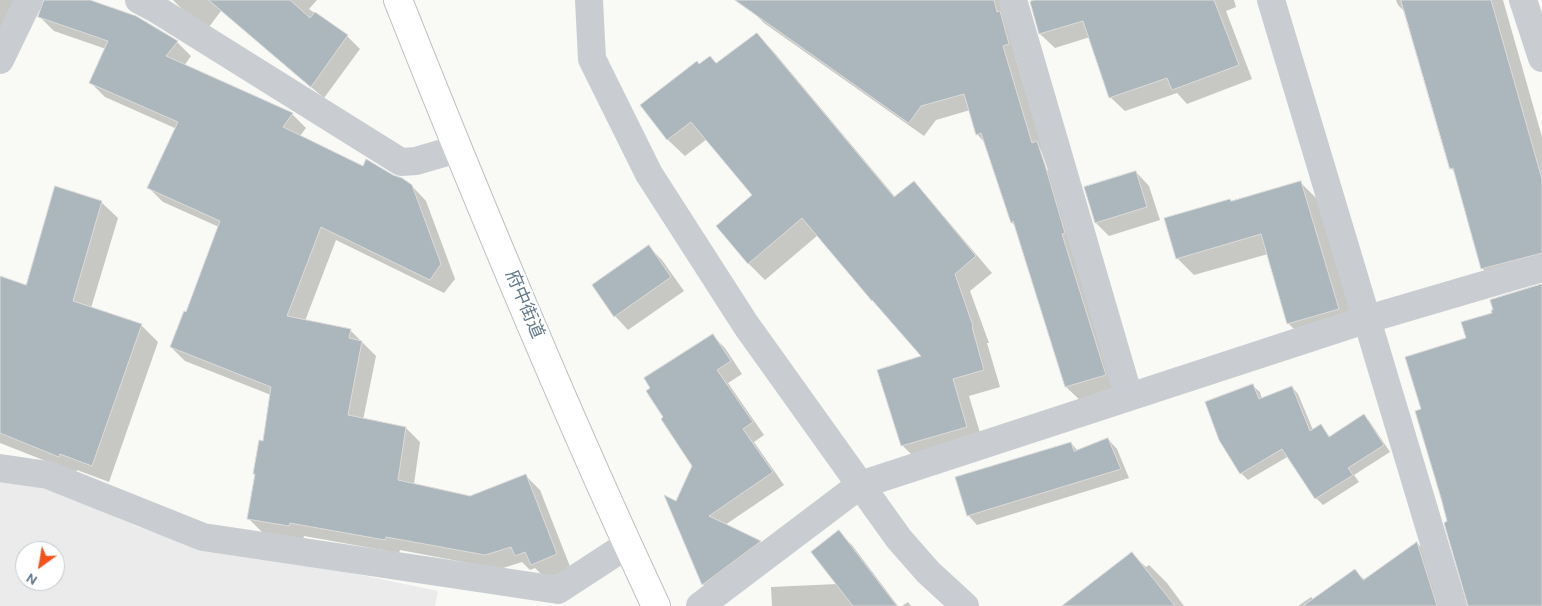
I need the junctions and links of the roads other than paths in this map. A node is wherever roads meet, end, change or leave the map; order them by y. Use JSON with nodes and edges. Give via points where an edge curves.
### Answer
{"nodes":[{"id":1,"x":29,"y":0,"type":"edge"},
{"id":2,"x":139,"y":0,"type":"edge"},
{"id":3,"x":398,"y":0,"type":"edge"},
{"id":4,"x":589,"y":0,"type":"edge"},
{"id":5,"x":1013,"y":0,"type":"edge"},
{"id":6,"x":1271,"y":0,"type":"edge"},
{"id":7,"x":1523,"y":0,"type":"edge"},
{"id":8,"x":1542,"y":58,"type":"edge"},
{"id":9,"x":0,"y":60,"type":"edge"},
{"id":10,"x":457,"y":149,"type":"junction"},
{"id":11,"x":1542,"y":268,"type":"edge"},
{"id":12,"x":1368,"y":320,"type":"junction"},
{"id":13,"x":1129,"y":397,"type":"junction"},
{"id":14,"x":0,"y":468,"type":"edge"},
{"id":15,"x":860,"y":485,"type":"junction"},
{"id":16,"x":627,"y":545,"type":"junction"},
{"id":17,"x":656,"y":606,"type":"edge"},
{"id":18,"x":700,"y":606,"type":"edge"},
{"id":19,"x":966,"y":606,"type":"edge"},
{"id":20,"x":1452,"y":606,"type":"edge"}],
"edges":[{"from":1,"to":9,"type":"street"},
{"from":2,"to":10,"type":"street","via":[[401,162]]},
{"from":3,"to":10,"type":"highway","name":"府中街道"},
{"from":4,"to":15,"type":"street","via":[[592,59],[649,174],[746,325]]},
{"from":5,"to":13,"type":"street"},
{"from":6,"to":12,"type":"street"},
{"from":7,"to":8,"type":"street"},
{"from":10,"to":16,"type":"highway","name":"府中街道"},
{"from":11,"to":12,"type":"street"},
{"from":12,"to":13,"type":"street"},
{"from":12,"to":20,"type":"street"},
{"from":13,"to":15,"type":"street"},
{"from":14,"to":16,"type":"street","via":[[48,475],[203,537],[558,590]]},
{"from":15,"to":18,"type":"street"},
{"from":15,"to":19,"type":"street","via":[[899,539],[928,572]]},
{"from":16,"to":17,"type":"highway","name":"府中街道"}]}
